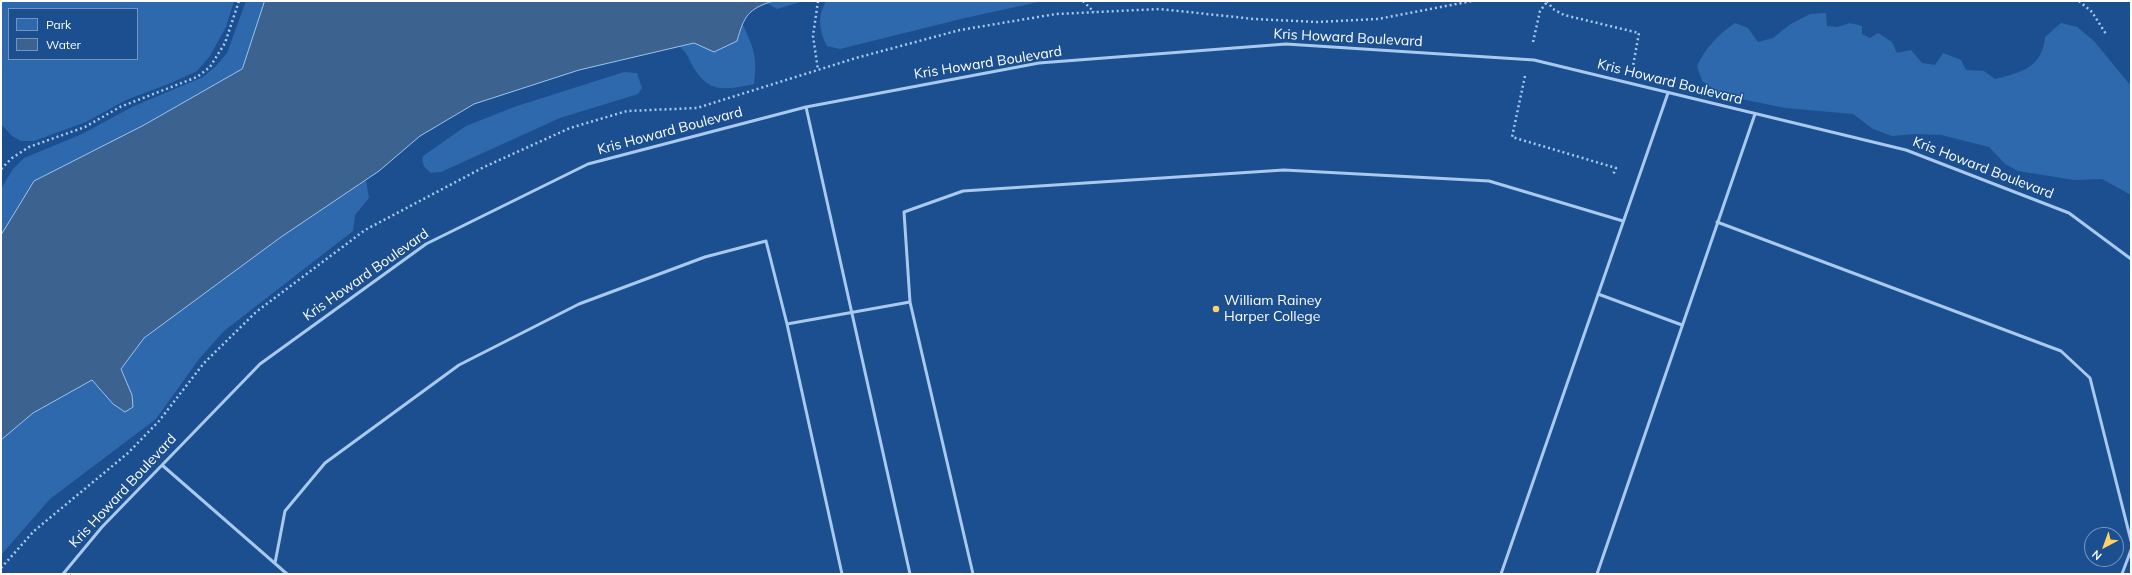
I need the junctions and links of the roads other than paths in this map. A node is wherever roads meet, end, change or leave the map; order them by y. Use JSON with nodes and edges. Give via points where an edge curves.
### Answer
{"nodes":[{"id":1,"x":1668,"y":93,"type":"junction"},
{"id":2,"x":806,"y":107,"type":"junction"},
{"id":3,"x":1755,"y":114,"type":"junction"},
{"id":4,"x":1623,"y":221,"type":"junction"},
{"id":5,"x":1717,"y":222,"type":"junction"},
{"id":6,"x":2131,"y":259,"type":"edge"},
{"id":7,"x":1598,"y":294,"type":"junction"},
{"id":8,"x":910,"y":302,"type":"junction"},
{"id":9,"x":851,"y":312,"type":"junction"},
{"id":10,"x":787,"y":324,"type":"junction"},
{"id":11,"x":1682,"y":325,"type":"junction"},
{"id":12,"x":162,"y":465,"type":"junction"},
{"id":13,"x":2131,"y":541,"type":"edge"},
{"id":14,"x":2131,"y":550,"type":"edge"},
{"id":15,"x":275,"y":563,"type":"junction"},
{"id":16,"x":63,"y":574,"type":"edge"},
{"id":17,"x":287,"y":574,"type":"edge"},
{"id":18,"x":842,"y":574,"type":"edge"},
{"id":19,"x":910,"y":574,"type":"edge"},
{"id":20,"x":973,"y":574,"type":"edge"},
{"id":21,"x":1501,"y":574,"type":"edge"},
{"id":22,"x":1597,"y":574,"type":"edge"},
{"id":23,"x":2122,"y":574,"type":"edge"}],
"edges":[{"from":1,"to":2,"type":"lane","name":"Kris Howard Boulevard","via":[[1529,60],[1286,44],[1039,63]]},
{"from":1,"to":3,"type":"lane","name":"Kris Howard Boulevard"},
{"from":1,"to":4,"type":"lane"},
{"from":2,"to":9,"type":"lane"},
{"from":2,"to":12,"type":"lane","name":"Kris Howard Boulevard","via":[[588,164],[426,244],[260,364]]},
{"from":3,"to":5,"type":"lane"},
{"from":3,"to":6,"type":"lane","name":"Kris Howard Boulevard","via":[[1906,150],[2069,213]]},
{"from":4,"to":7,"type":"lane"},
{"from":4,"to":8,"type":"lane","via":[[1489,182],[1284,170],[963,191],[904,212]]},
{"from":5,"to":11,"type":"lane"},
{"from":5,"to":13,"type":"lane","via":[[2061,351],[2090,378]]},
{"from":7,"to":11,"type":"lane"},
{"from":7,"to":21,"type":"lane"},
{"from":8,"to":9,"type":"lane"},
{"from":8,"to":20,"type":"lane"},
{"from":9,"to":10,"type":"lane"},
{"from":9,"to":19,"type":"lane"},
{"from":10,"to":15,"type":"lane","via":[[766,242],[705,257],[579,304],[459,365],[325,463],[285,511]]},
{"from":10,"to":18,"type":"lane"},
{"from":11,"to":22,"type":"lane"},
{"from":12,"to":15,"type":"lane"},
{"from":12,"to":16,"type":"lane","name":"Kris Howard Boulevard","via":[[102,527]]},
{"from":14,"to":23,"type":"lane"},
{"from":15,"to":17,"type":"lane"}]}
